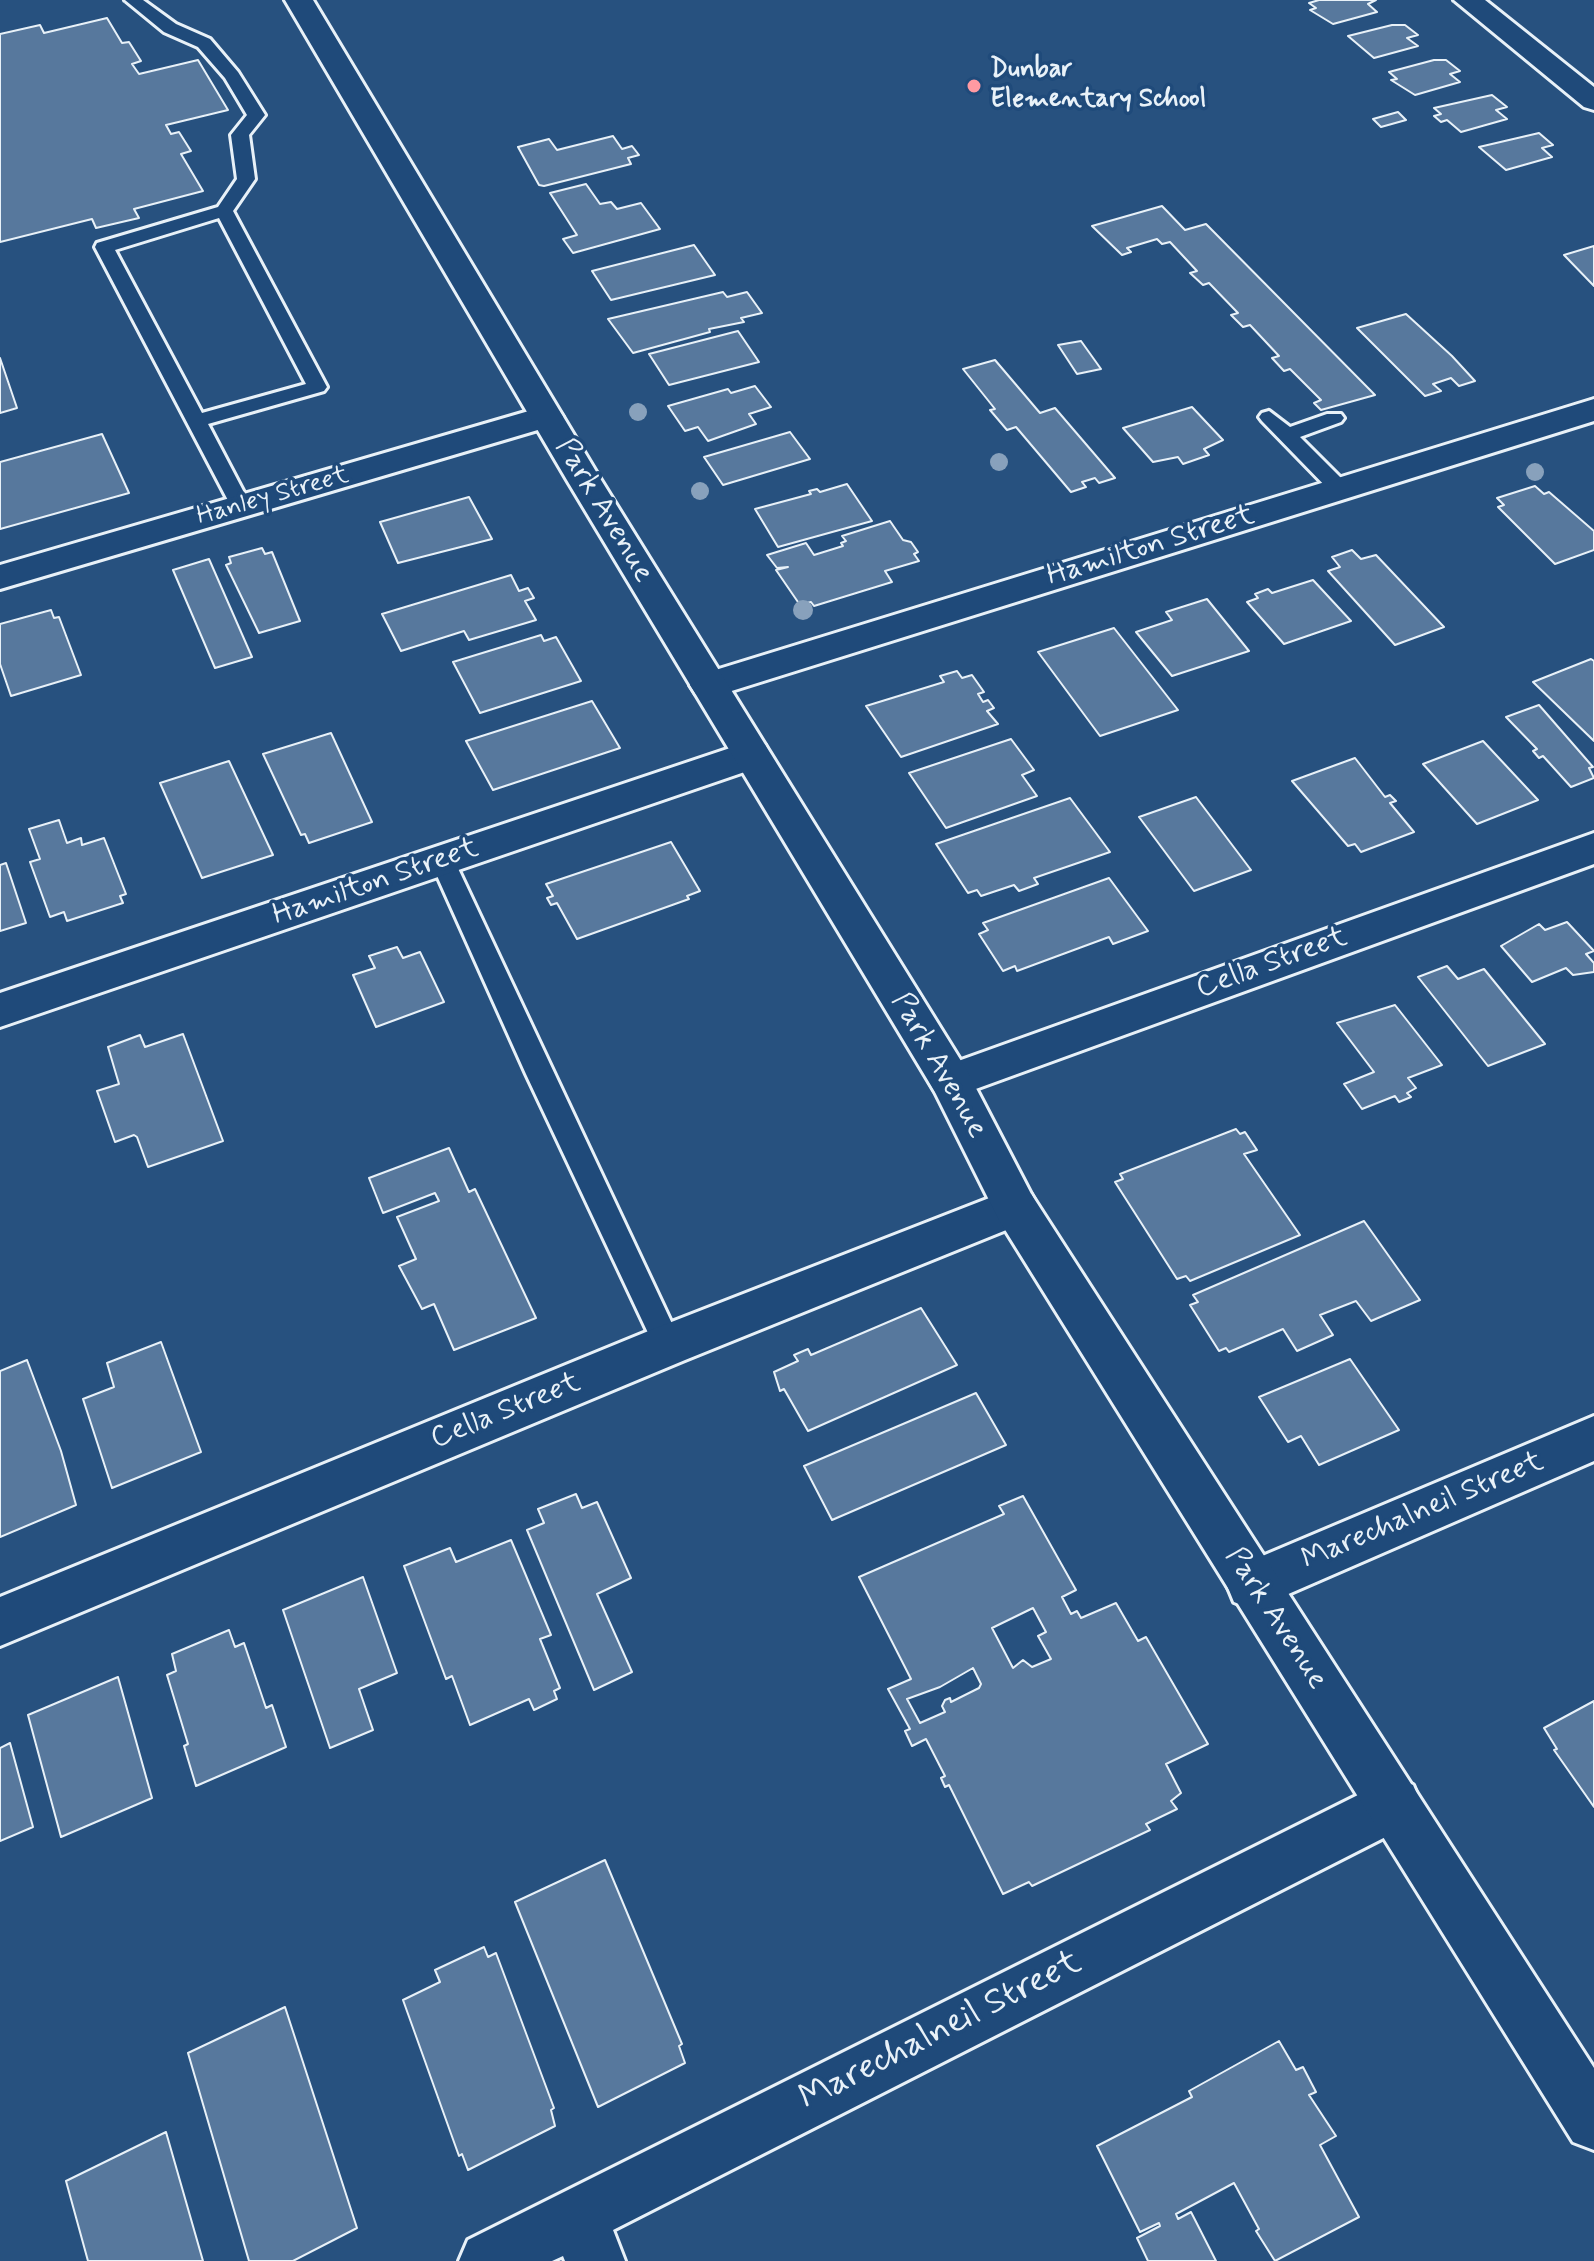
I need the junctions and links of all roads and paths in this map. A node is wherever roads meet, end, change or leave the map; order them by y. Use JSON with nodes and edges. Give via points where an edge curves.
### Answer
{"nodes":[{"id":1,"x":133,"y":0,"type":"edge"},
{"id":2,"x":299,"y":0,"type":"edge"},
{"id":3,"x":1468,"y":0,"type":"edge"},
{"id":4,"x":1594,"y":101,"type":"edge"},
{"id":5,"x":224,"y":211,"type":"junction"},
{"id":6,"x":1594,"y":410,"type":"edge"},
{"id":7,"x":546,"y":417,"type":"junction"},
{"id":8,"x":1269,"y":417,"type":"dead end"},
{"id":9,"x":1334,"y":418,"type":"dead end"},
{"id":10,"x":196,"y":421,"type":"junction"},
{"id":11,"x":1287,"y":435,"type":"junction"},
{"id":12,"x":1340,"y":489,"type":"junction"},
{"id":13,"x":241,"y":506,"type":"junction"},
{"id":14,"x":0,"y":577,"type":"edge"},
{"id":15,"x":709,"y":685,"type":"junction"},
{"id":16,"x":751,"y":755,"type":"junction"},
{"id":17,"x":1594,"y":848,"type":"edge"},
{"id":18,"x":442,"y":860,"type":"junction"},
{"id":19,"x":0,"y":1010,"type":"edge"},
{"id":20,"x":951,"y":1081,"type":"junction"},
{"id":21,"x":1015,"y":1207,"type":"junction"},
{"id":22,"x":668,"y":1345,"type":"junction"},
{"id":23,"x":1594,"y":1438,"type":"edge"},
{"id":24,"x":1252,"y":1585,"type":"junction"},
{"id":25,"x":0,"y":1622,"type":"edge"},
{"id":26,"x":1394,"y":1804,"type":"junction"},
{"id":27,"x":1594,"y":2121,"type":"edge"},
{"id":28,"x":586,"y":2238,"type":"edge"},
{"id":29,"x":489,"y":2261,"type":"edge"}],
"edges":[{"from":1,"to":5,"type":"lane","via":[[170,28],[204,43],[256,115],[240,135],[246,179]]},
{"from":2,"to":7,"type":"street","name":"Park Avenue"},
{"from":3,"to":4,"type":"street"},
{"from":5,"to":10,"type":"lane","via":[[104,247]]},
{"from":5,"to":10,"type":"lane","via":[[317,387]]},
{"from":6,"to":12,"type":"street","name":"Hamilton Street"},
{"from":7,"to":13,"type":"street","name":"Hanley Street"},
{"from":7,"to":15,"type":"street","name":"Park Avenue"},
{"from":8,"to":11,"type":"lane"},
{"from":9,"to":11,"type":"lane"},
{"from":10,"to":13,"type":"lane"},
{"from":11,"to":12,"type":"lane"},
{"from":12,"to":15,"type":"street","name":"Hamilton Street"},
{"from":13,"to":14,"type":"street","name":"Hanley Street"},
{"from":15,"to":16,"type":"street","name":"Park Avenue"},
{"from":16,"to":18,"type":"street","name":"Hamilton Street"},
{"from":16,"to":20,"type":"street","name":"Park Avenue"},
{"from":17,"to":20,"type":"street","name":"Cella Street"},
{"from":18,"to":19,"type":"street","name":"Hamilton Street"},
{"from":18,"to":22,"type":"lane"},
{"from":20,"to":21,"type":"street","name":"Park Avenue"},
{"from":21,"to":22,"type":"street","name":"Cella Street"},
{"from":21,"to":24,"type":"street","name":"Park Avenue"},
{"from":22,"to":25,"type":"street","name":"Cella Street"},
{"from":23,"to":24,"type":"street","name":"Marechalneil Street"},
{"from":24,"to":26,"type":"street","name":"Park Avenue"},
{"from":26,"to":27,"type":"street","name":"Park Avenue"},
{"from":26,"to":28,"type":"street","name":"Marechalneil Street"},
{"from":28,"to":29,"type":"street","name":"Marechalneil Street"}]}
